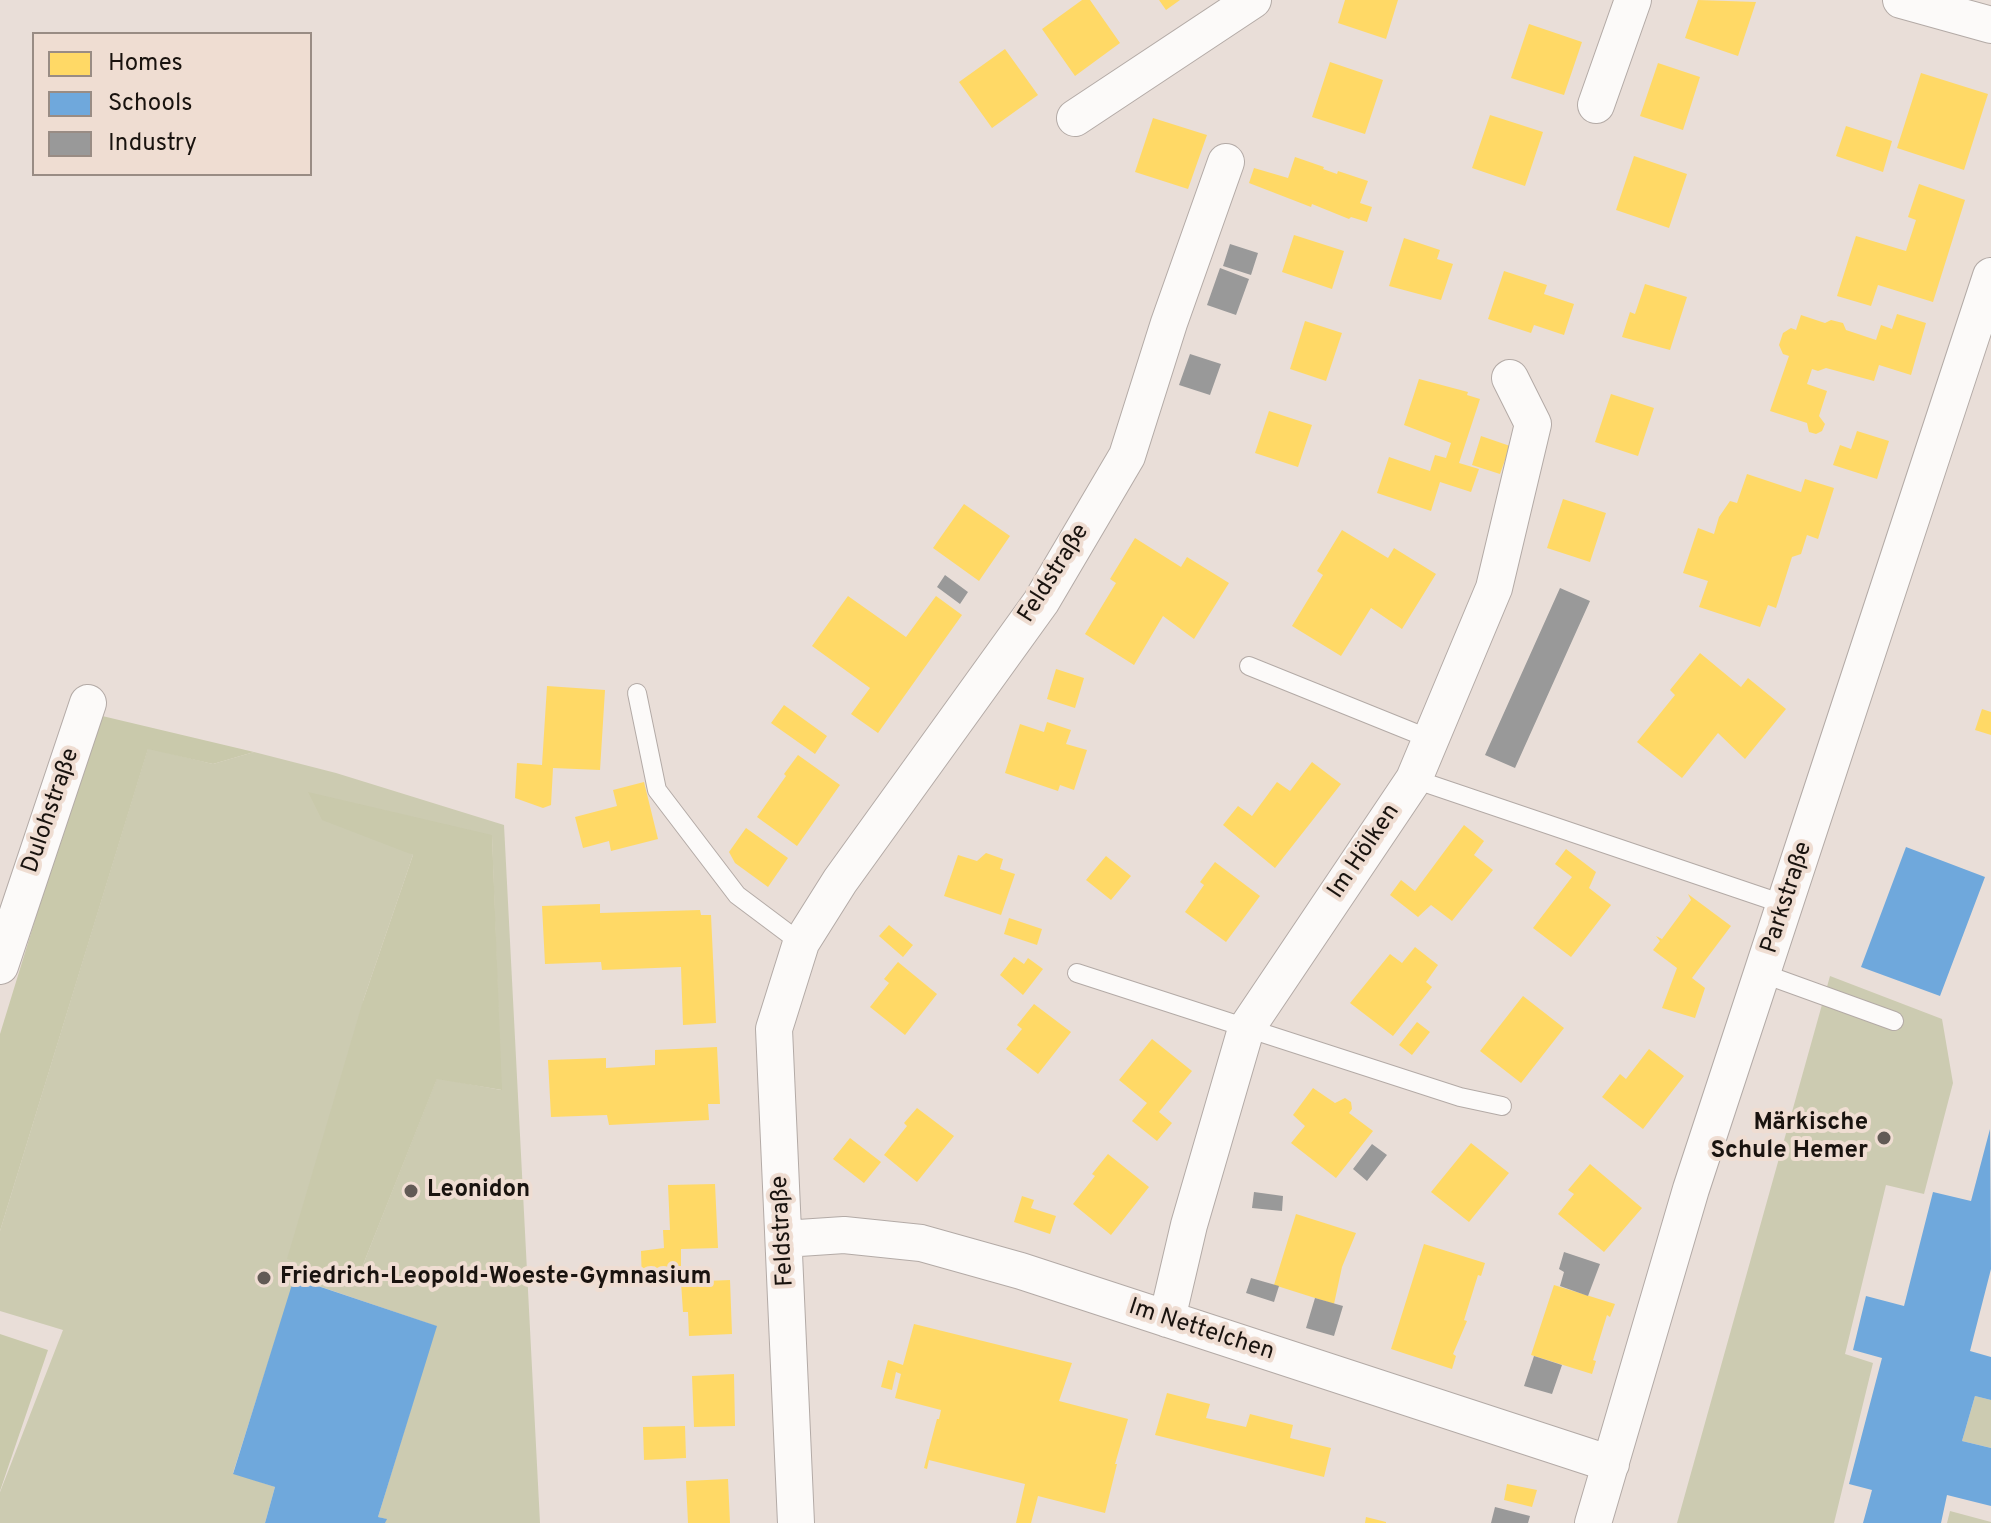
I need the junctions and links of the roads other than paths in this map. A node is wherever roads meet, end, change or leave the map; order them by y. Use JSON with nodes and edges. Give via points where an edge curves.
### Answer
{"nodes":[{"id":1,"x":1253,"y":0,"type":"edge"},
{"id":2,"x":1633,"y":0,"type":"edge"},
{"id":3,"x":1901,"y":0,"type":"edge"},
{"id":4,"x":1991,"y":25,"type":"edge"},
{"id":5,"x":1596,"y":105,"type":"dead end"},
{"id":6,"x":1075,"y":118,"type":"dead end"},
{"id":7,"x":1226,"y":162,"type":"dead end"},
{"id":8,"x":1991,"y":276,"type":"edge"},
{"id":9,"x":1510,"y":378,"type":"dead end"},
{"id":10,"x":1249,"y":666,"type":"dead end"},
{"id":11,"x":637,"y":693,"type":"dead end"},
{"id":12,"x":88,"y":703,"type":"dead end"},
{"id":13,"x":1430,"y":739,"type":"junction"},
{"id":14,"x":1414,"y":779,"type":"junction"},
{"id":15,"x":1786,"y":905,"type":"junction"},
{"id":16,"x":801,"y":943,"type":"junction"},
{"id":17,"x":0,"y":966,"type":"edge"},
{"id":18,"x":1077,"y":973,"type":"dead end"},
{"id":19,"x":1764,"y":974,"type":"junction"},
{"id":20,"x":1894,"y":1021,"type":"dead end"},
{"id":21,"x":1246,"y":1029,"type":"junction"},
{"id":22,"x":1502,"y":1106,"type":"dead end"},
{"id":23,"x":784,"y":1239,"type":"junction"},
{"id":24,"x":1167,"y":1319,"type":"junction"},
{"id":25,"x":1611,"y":1464,"type":"junction"},
{"id":26,"x":796,"y":1523,"type":"edge"},
{"id":27,"x":1593,"y":1523,"type":"edge"}],
"edges":[{"from":1,"to":6,"type":"street"},
{"from":2,"to":5,"type":"street"},
{"from":3,"to":4,"type":"street"},
{"from":7,"to":16,"type":"street","name":"Feldstraße","via":[[1127,456],[1041,602]]},
{"from":8,"to":15,"type":"street","name":"Parkstraße"},
{"from":9,"to":13,"type":"street","name":"Im Hölken","via":[[1533,424],[1494,588]]},
{"from":10,"to":13,"type":"lane"},
{"from":11,"to":16,"type":"lane","via":[[657,790],[737,895]]},
{"from":12,"to":17,"type":"street","name":"Dulohstraße"},
{"from":13,"to":14,"type":"street","name":"Im Hölken"},
{"from":14,"to":15,"type":"lane"},
{"from":14,"to":21,"type":"street","name":"Im Hölken"},
{"from":15,"to":19,"type":"street","name":"Parkstraße"},
{"from":16,"to":23,"type":"street","name":"Feldstraße","via":[[774,1029]]},
{"from":18,"to":21,"type":"lane"},
{"from":19,"to":20,"type":"lane"},
{"from":19,"to":25,"type":"street","name":"Parkstraße","via":[[1691,1189]]},
{"from":21,"to":22,"type":"lane"},
{"from":21,"to":24,"type":"street","name":"Im Hölken"},
{"from":23,"to":24,"type":"street","name":"Im Nettelchen","via":[[844,1235],[921,1243]]},
{"from":23,"to":26,"type":"street","name":"Feldstraße"},
{"from":24,"to":25,"type":"street","name":"Im Nettelchen"},
{"from":25,"to":27,"type":"street","name":"Parkstraße"}]}
